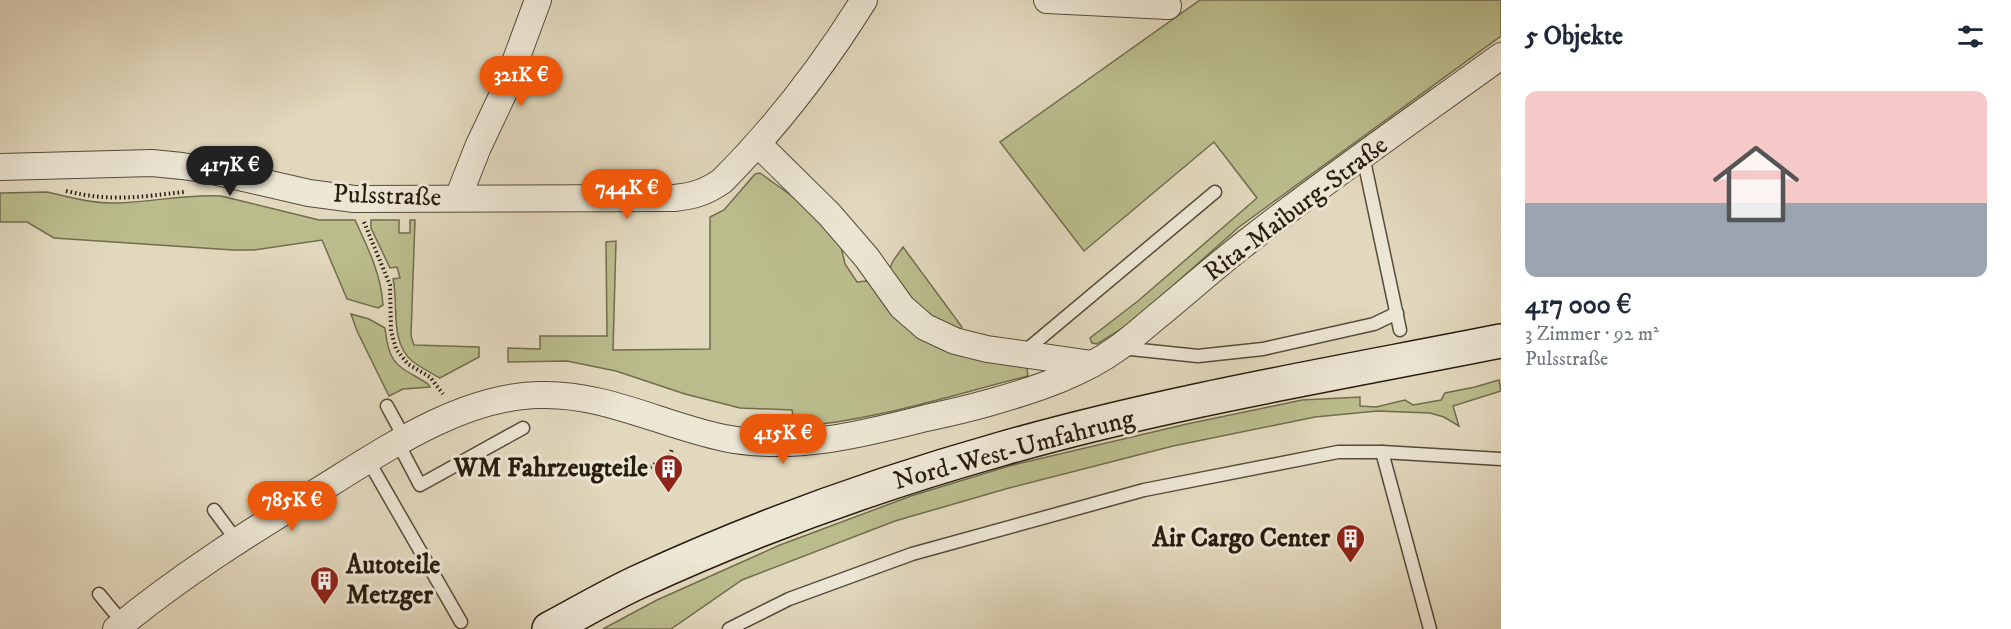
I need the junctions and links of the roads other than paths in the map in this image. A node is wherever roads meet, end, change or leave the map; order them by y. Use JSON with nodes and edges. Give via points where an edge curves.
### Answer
{"nodes":[{"id":1,"x":538,"y":0,"type":"edge"},
{"id":2,"x":864,"y":0,"type":"edge"},
{"id":3,"x":1047,"y":0,"type":"edge"},
{"id":4,"x":1168,"y":6,"type":"dead end"},
{"id":5,"x":1501,"y":56,"type":"edge"},
{"id":6,"x":758,"y":144,"type":"junction"},
{"id":7,"x":1363,"y":156,"type":"junction"},
{"id":8,"x":0,"y":167,"type":"edge"},
{"id":9,"x":1215,"y":192,"type":"dead end"},
{"id":10,"x":458,"y":198,"type":"junction"},
{"id":11,"x":1397,"y":313,"type":"junction"},
{"id":12,"x":1400,"y":330,"type":"dead end"},
{"id":13,"x":1501,"y":341,"type":"edge"},
{"id":14,"x":1120,"y":348,"type":"junction"},
{"id":15,"x":1023,"y":353,"type":"junction"},
{"id":16,"x":1093,"y":364,"type":"junction"},
{"id":17,"x":387,"y":406,"type":"dead end"},
{"id":18,"x":523,"y":428,"type":"dead end"},
{"id":19,"x":402,"y":441,"type":"junction"},
{"id":20,"x":1382,"y":452,"type":"junction"},
{"id":21,"x":1501,"y":459,"type":"edge"},
{"id":22,"x":368,"y":460,"type":"junction"},
{"id":23,"x":214,"y":510,"type":"dead end"},
{"id":24,"x":237,"y":541,"type":"junction"},
{"id":25,"x":99,"y":594,"type":"dead end"},
{"id":26,"x":461,"y":622,"type":"dead end"},
{"id":27,"x":120,"y":626,"type":"edge"},
{"id":28,"x":549,"y":629,"type":"edge"},
{"id":29,"x":729,"y":629,"type":"edge"},
{"id":30,"x":1430,"y":629,"type":"edge"}],
"edges":[{"from":1,"to":10,"type":"street"},
{"from":2,"to":6,"type":"street","name":"Pulsstraße","via":[[823,64]]},
{"from":3,"to":4,"type":"street"},
{"from":5,"to":7,"type":"street","name":"Rita-Maiburg-Straße"},
{"from":6,"to":10,"type":"street","name":"Pulsstraße","via":[[722,181],[693,196]]},
{"from":6,"to":15,"type":"street","via":[[843,230],[902,307],[925,327],[955,341]]},
{"from":7,"to":11,"type":"lane"},
{"from":7,"to":14,"type":"street","name":"Rita-Maiburg-Straße","via":[[1251,239]]},
{"from":8,"to":10,"type":"street","name":"Pulsstraße","via":[[182,166],[354,199]]},
{"from":9,"to":15,"type":"lane"},
{"from":11,"to":12,"type":"lane"},
{"from":11,"to":14,"type":"lane","via":[[1374,324],[1263,349],[1198,356]]},
{"from":13,"to":28,"type":"main road","name":"Nord-West-Umfahrung","via":[[1269,386],[1002,448],[831,503],[703,554]]},
{"from":14,"to":16,"type":"street","name":"Rita-Maiburg-Straße"},
{"from":15,"to":16,"type":"street"},
{"from":16,"to":19,"type":"street","name":"Rita-Maiburg-Straße","via":[[994,402],[814,442],[736,441],[609,404],[559,395],[485,402]]},
{"from":17,"to":19,"type":"lane"},
{"from":18,"to":19,"type":"lane","via":[[420,485]]},
{"from":19,"to":22,"type":"street","name":"Rita-Maiburg-Straße"},
{"from":20,"to":21,"type":"lane"},
{"from":20,"to":29,"type":"lane","via":[[1338,452],[1120,496],[912,554],[789,599]]},
{"from":20,"to":30,"type":"lane"},
{"from":22,"to":24,"type":"street","name":"Rita-Maiburg-Straße"},
{"from":22,"to":26,"type":"lane"},
{"from":23,"to":24,"type":"lane"},
{"from":24,"to":27,"type":"street","name":"Rita-Maiburg-Straße"},
{"from":25,"to":27,"type":"lane"}]}
